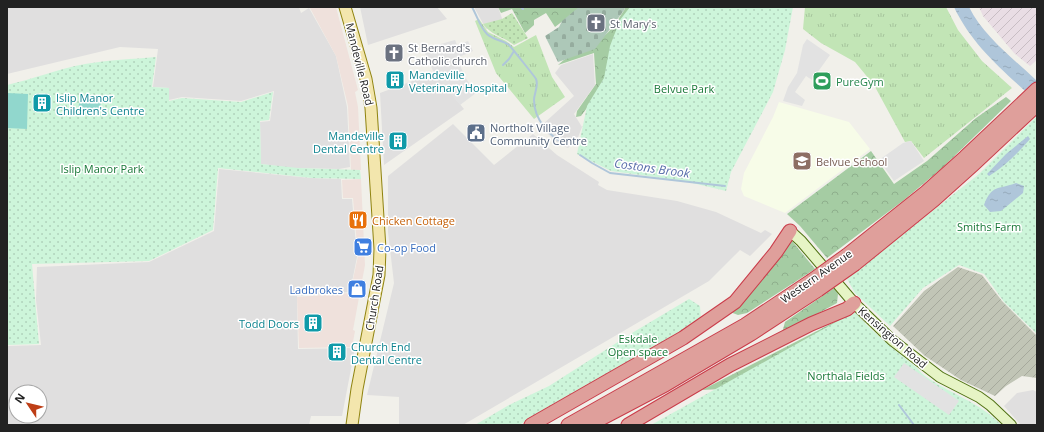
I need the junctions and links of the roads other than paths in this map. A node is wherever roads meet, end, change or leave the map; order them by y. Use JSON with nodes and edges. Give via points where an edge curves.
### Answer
{"nodes":[{"id":1,"x":345,"y":7,"type":"edge"},
{"id":2,"x":1037,"y":89,"type":"edge"},
{"id":3,"x":1030,"y":107,"type":"edge"},
{"id":4,"x":376,"y":170,"type":"joint"},
{"id":5,"x":790,"y":231,"type":"joint"},
{"id":6,"x":814,"y":285,"type":"junction"},
{"id":7,"x":854,"y":303,"type":"junction"},
{"id":8,"x":701,"y":350,"type":"junction"},
{"id":9,"x":665,"y":386,"type":"junction"},
{"id":10,"x":352,"y":425,"type":"edge"},
{"id":11,"x":531,"y":425,"type":"edge"},
{"id":12,"x":539,"y":425,"type":"edge"},
{"id":13,"x":568,"y":425,"type":"edge"},
{"id":14,"x":589,"y":425,"type":"edge"},
{"id":15,"x":604,"y":425,"type":"edge"},
{"id":16,"x":628,"y":425,"type":"edge"},
{"id":17,"x":1011,"y":425,"type":"edge"}],
"edges":[{"from":1,"to":4,"type":"main road","name":"Mandeville Road","via":[[369,94]]},
{"from":2,"to":3,"type":"highway","name":"Western Avenue"},
{"from":3,"to":6,"type":"highway","name":"Western Avenue","bridge":true,"via":[[934,200]]},
{"from":4,"to":10,"type":"main road","name":"Church Road","via":[[380,267]]},
{"from":5,"to":7,"type":"street","name":"Kensington Road"},
{"from":5,"to":11,"type":"highway","via":[[735,302],[683,338]]},
{"from":6,"to":8,"type":"highway","name":"Western Avenue"},
{"from":6,"to":9,"type":"highway","name":"Western Avenue","via":[[751,334]]},
{"from":7,"to":16,"type":"highway","via":[[847,309],[811,324],[730,365]]},
{"from":7,"to":17,"type":"street","name":"Kensington Road","via":[[922,364],[944,380],[985,402]]},
{"from":8,"to":12,"type":"highway"},
{"from":8,"to":13,"type":"highway","name":"Western Avenue"},
{"from":9,"to":14,"type":"highway","name":"Western Avenue"},
{"from":9,"to":15,"type":"highway"}]}
